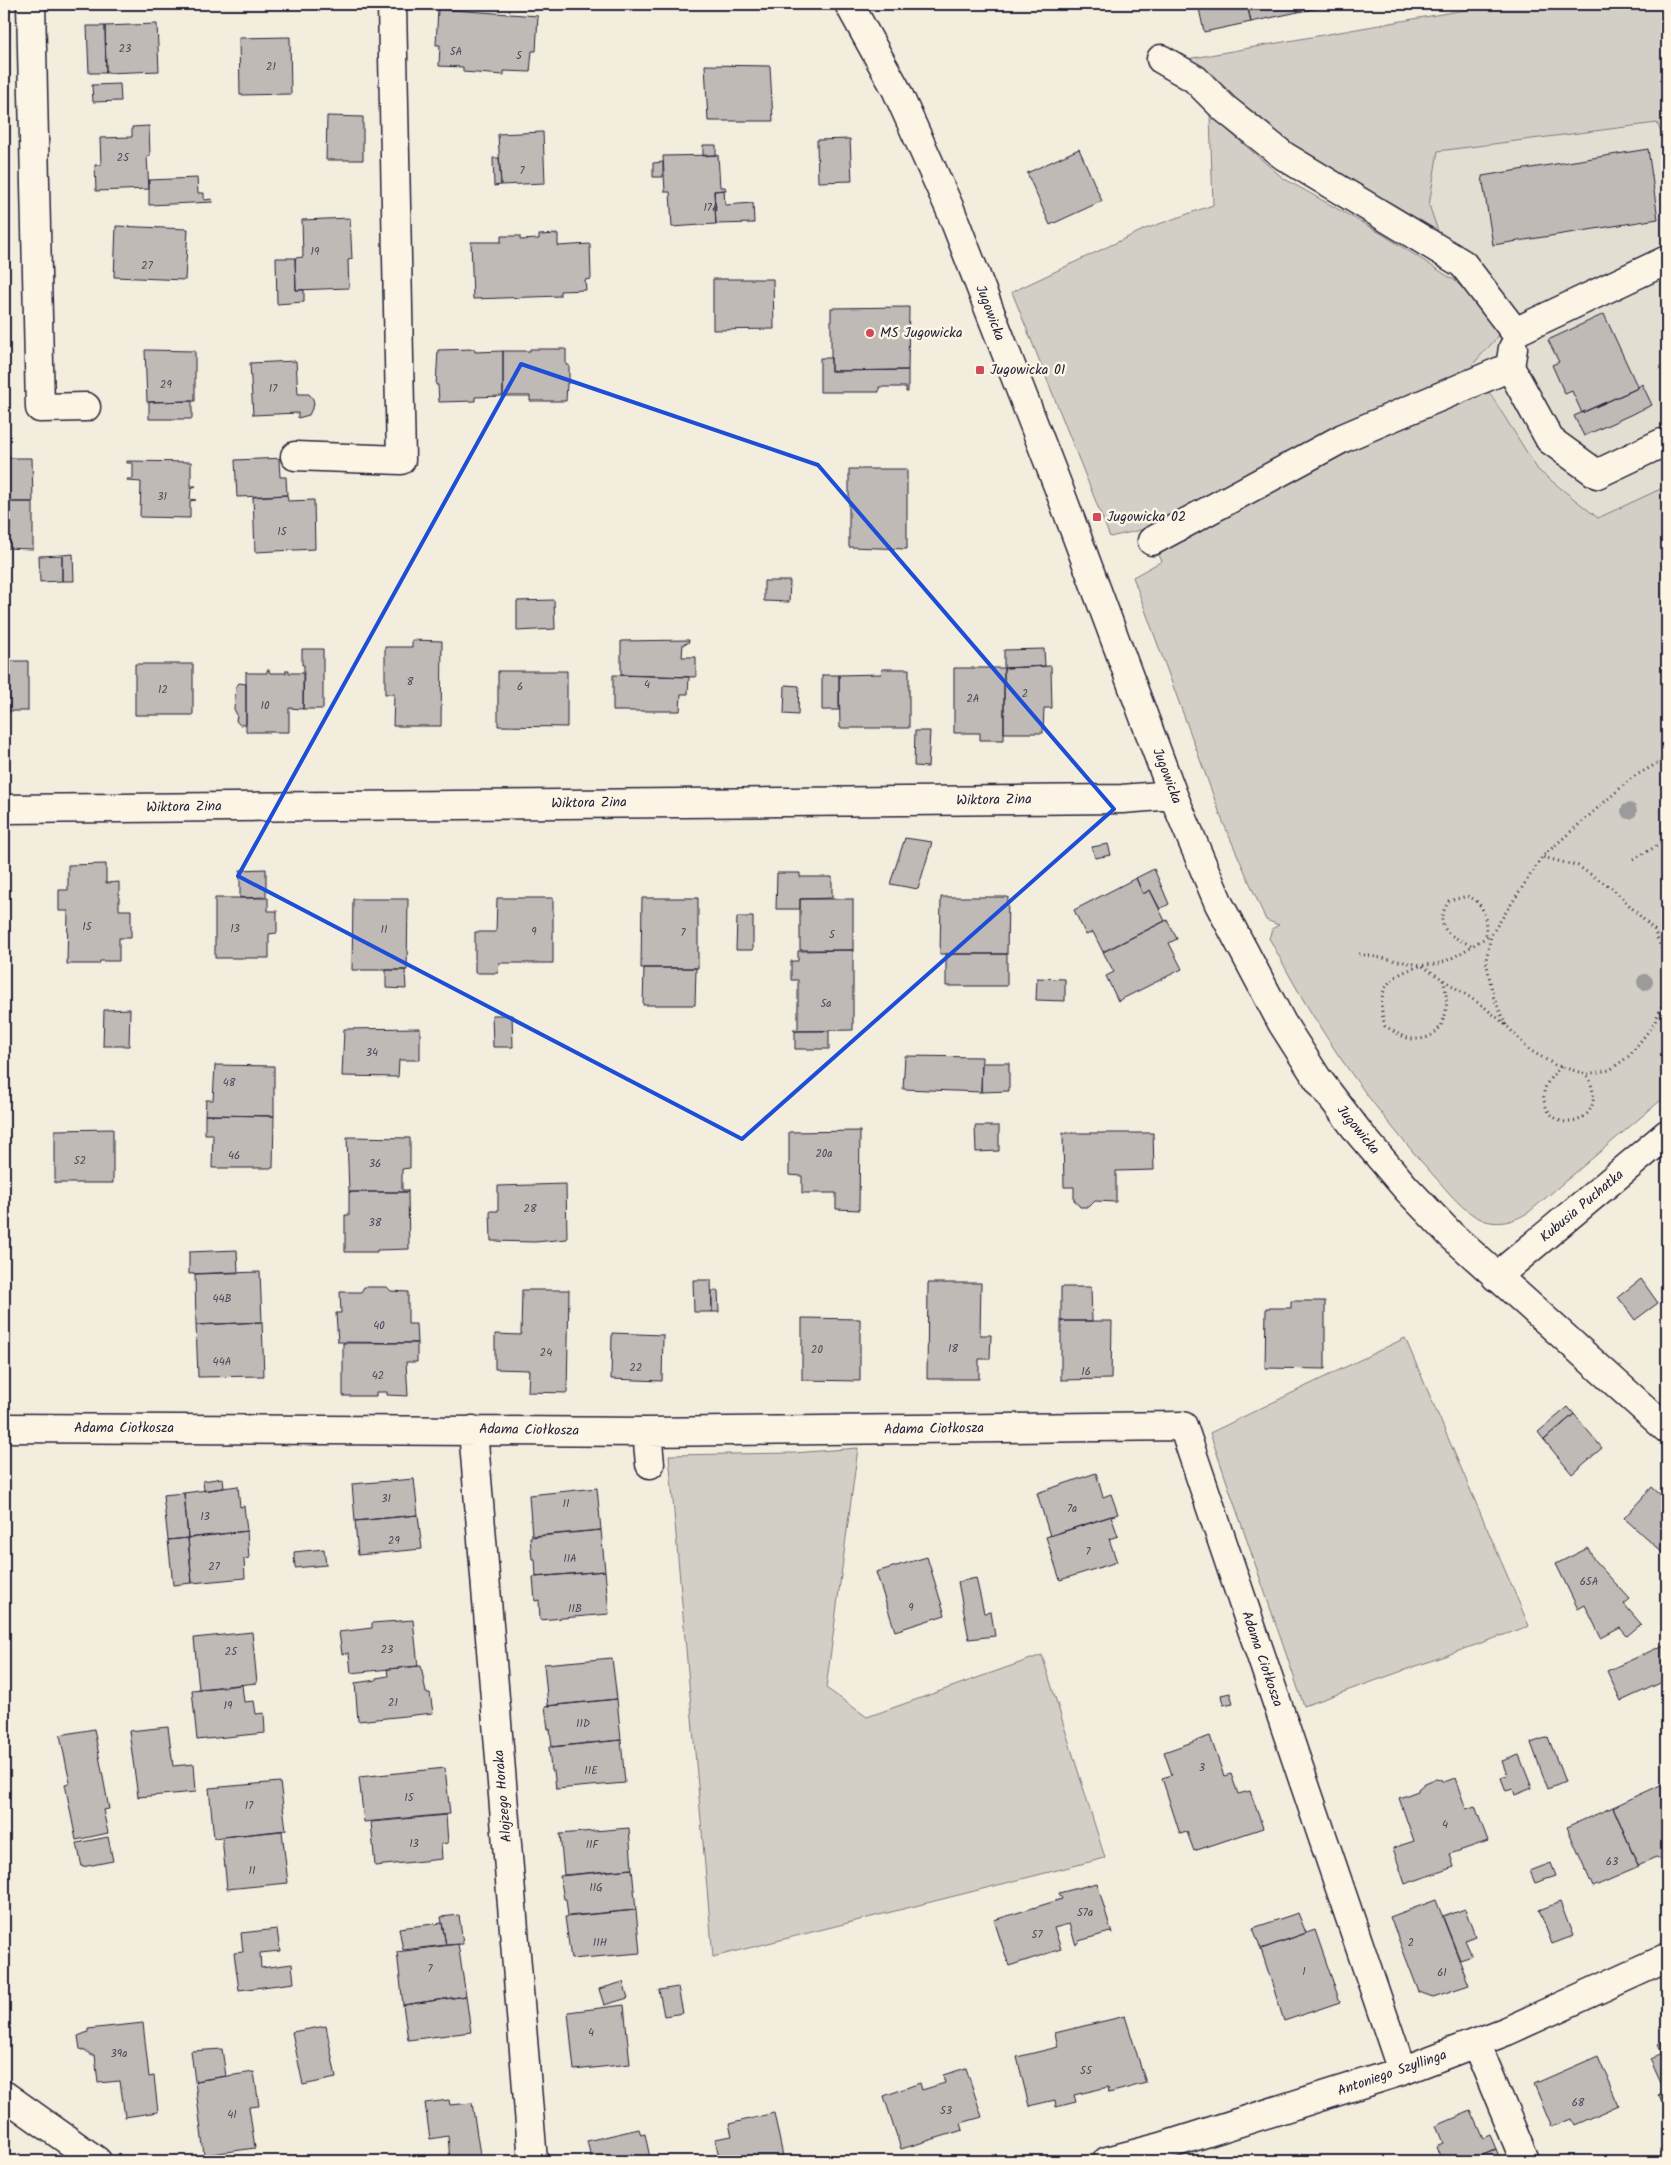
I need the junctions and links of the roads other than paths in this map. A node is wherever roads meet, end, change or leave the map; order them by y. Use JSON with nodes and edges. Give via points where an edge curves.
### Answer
{"nodes":[{"id":1,"x":30,"y":4,"type":"edge"},
{"id":2,"x":392,"y":4,"type":"edge"},
{"id":3,"x":849,"y":4,"type":"edge"},
{"id":4,"x":1161,"y":59,"type":"dead end"},
{"id":5,"x":1667,"y":260,"type":"edge"},
{"id":6,"x":1515,"y":332,"type":"junction"},
{"id":7,"x":1510,"y":367,"type":"junction"},
{"id":8,"x":86,"y":407,"type":"dead end"},
{"id":9,"x":1662,"y":443,"type":"dead end"},
{"id":10,"x":296,"y":456,"type":"dead end"},
{"id":11,"x":1152,"y":541,"type":"dead end"},
{"id":12,"x":1174,"y":794,"type":"junction"},
{"id":13,"x":4,"y":808,"type":"edge"},
{"id":14,"x":1667,"y":1134,"type":"edge"},
{"id":15,"x":1496,"y":1277,"type":"junction"},
{"id":16,"x":4,"y":1428,"type":"edge"},
{"id":17,"x":1667,"y":1429,"type":"edge"},
{"id":18,"x":474,"y":1430,"type":"junction"},
{"id":19,"x":647,"y":1432,"type":"junction"},
{"id":20,"x":650,"y":1464,"type":"dead end"},
{"id":21,"x":1667,"y":1958,"type":"edge"},
{"id":22,"x":1476,"y":2043,"type":"junction"},
{"id":23,"x":1402,"y":2071,"type":"junction"},
{"id":24,"x":4,"y":2096,"type":"edge"},
{"id":25,"x":97,"y":2161,"type":"edge"},
{"id":26,"x":533,"y":2161,"type":"edge"},
{"id":27,"x":1107,"y":2161,"type":"edge"},
{"id":28,"x":1525,"y":2161,"type":"edge"}],
"edges":[{"from":1,"to":8,"type":"street","via":[[40,408]]},
{"from":2,"to":10,"type":"street","via":[[401,460]]},
{"from":3,"to":12,"type":"street","name":"Jugowicka","via":[[896,89],[950,209]]},
{"from":4,"to":6,"type":"street","via":[[1196,79],[1224,108],[1284,156],[1463,264]]},
{"from":5,"to":6,"type":"street"},
{"from":6,"to":7,"type":"street"},
{"from":7,"to":9,"type":"street","via":[[1550,440],[1598,474]]},
{"from":7,"to":11,"type":"street","via":[[1343,438]]},
{"from":12,"to":13,"type":"street","name":"Wiktora Zina","via":[[1122,799]]},
{"from":12,"to":15,"type":"street","name":"Jugowicka","via":[[1219,904],[1282,1023],[1317,1078],[1406,1188]]},
{"from":14,"to":15,"type":"street","name":"Kubusia Puchatka"},
{"from":15,"to":17,"type":"street","name":"Jugowicka"},
{"from":16,"to":18,"type":"street","name":"Adama Ciołkosza"},
{"from":18,"to":19,"type":"street","name":"Adama Ciołkosza"},
{"from":18,"to":26,"type":"street","name":"Alojzego Horaka"},
{"from":19,"to":20,"type":"street"},
{"from":19,"to":23,"type":"street","name":"Adama Ciołkosza","via":[[1182,1426]]},
{"from":21,"to":22,"type":"street","name":"Antoniego Szyllinga"},
{"from":22,"to":23,"type":"street","name":"Antoniego Szyllinga"},
{"from":22,"to":28,"type":"street"},
{"from":23,"to":27,"type":"street","name":"Antoniego Szyllinga"},
{"from":24,"to":25,"type":"street"}]}
